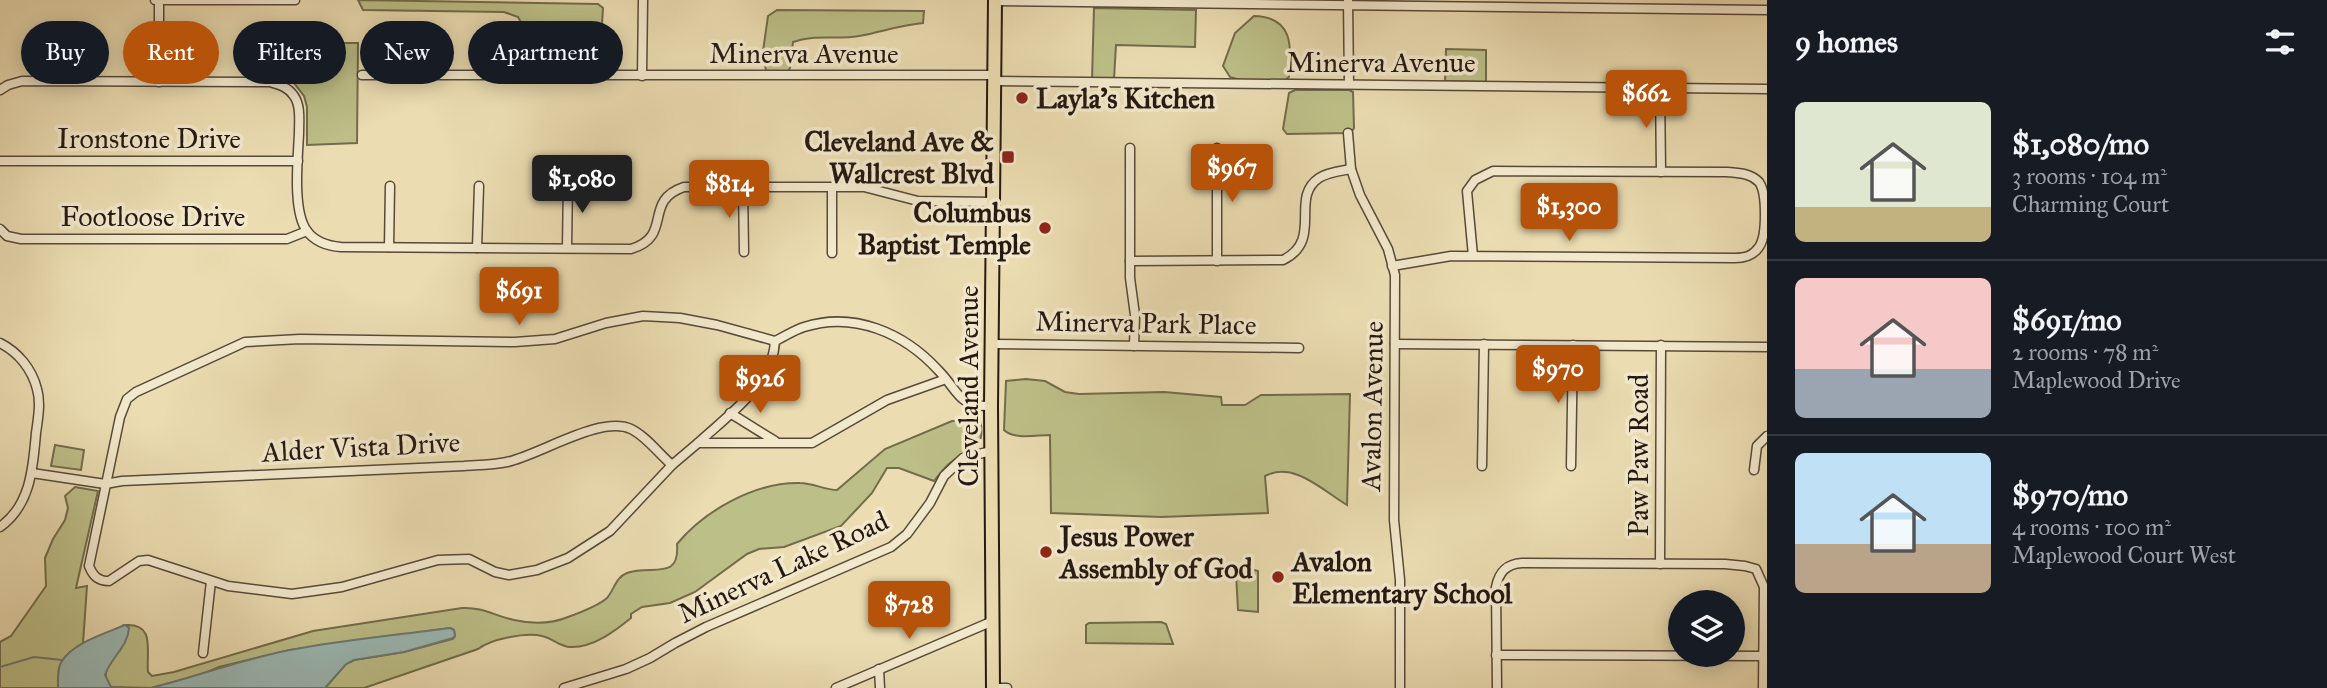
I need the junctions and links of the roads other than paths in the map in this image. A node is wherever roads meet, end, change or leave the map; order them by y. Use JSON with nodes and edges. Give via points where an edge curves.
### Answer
{"nodes":[{"id":1,"x":157,"y":0,"type":"edge"},
{"id":2,"x":295,"y":0,"type":"edge"},
{"id":3,"x":643,"y":0,"type":"edge"},
{"id":4,"x":1661,"y":0,"type":"edge"},
{"id":5,"x":995,"y":1,"type":"edge"},
{"id":6,"x":1348,"y":3,"type":"edge"},
{"id":7,"x":1660,"y":10,"type":"junction"},
{"id":8,"x":1767,"y":10,"type":"edge"},
{"id":9,"x":158,"y":21,"type":"edge"},
{"id":10,"x":454,"y":75,"type":"edge"},
{"id":11,"x":642,"y":76,"type":"junction"},
{"id":12,"x":994,"y":78,"type":"junction"},
{"id":13,"x":123,"y":82,"type":"edge"},
{"id":14,"x":219,"y":82,"type":"edge"},
{"id":15,"x":1349,"y":84,"type":"junction"},
{"id":16,"x":1660,"y":88,"type":"junction"},
{"id":17,"x":1767,"y":89,"type":"edge"},
{"id":18,"x":0,"y":90,"type":"edge"},
{"id":19,"x":1348,"y":133,"type":"dead end"},
{"id":20,"x":1130,"y":148,"type":"dead end"},
{"id":21,"x":1217,"y":148,"type":"dead end"},
{"id":22,"x":0,"y":161,"type":"edge"},
{"id":23,"x":298,"y":161,"type":"junction"},
{"id":24,"x":1352,"y":169,"type":"junction"},
{"id":25,"x":1661,"y":172,"type":"junction"},
{"id":26,"x":568,"y":181,"type":"dead end"},
{"id":27,"x":390,"y":186,"type":"dead end"},
{"id":28,"x":479,"y":186,"type":"dead end"},
{"id":29,"x":743,"y":187,"type":"junction"},
{"id":30,"x":832,"y":187,"type":"junction"},
{"id":31,"x":994,"y":202,"type":"junction"},
{"id":32,"x":0,"y":229,"type":"edge"},
{"id":33,"x":307,"y":231,"type":"junction"},
{"id":34,"x":389,"y":247,"type":"junction"},
{"id":35,"x":477,"y":248,"type":"junction"},
{"id":36,"x":567,"y":248,"type":"junction"},
{"id":37,"x":744,"y":252,"type":"dead end"},
{"id":38,"x":832,"y":253,"type":"dead end"},
{"id":39,"x":1473,"y":256,"type":"junction"},
{"id":40,"x":1130,"y":261,"type":"junction"},
{"id":41,"x":1217,"y":261,"type":"junction"},
{"id":42,"x":1392,"y":265,"type":"junction"},
{"id":43,"x":775,"y":341,"type":"junction"},
{"id":44,"x":0,"y":343,"type":"edge"},
{"id":45,"x":993,"y":344,"type":"junction"},
{"id":46,"x":1395,"y":344,"type":"junction"},
{"id":47,"x":1484,"y":344,"type":"junction"},
{"id":48,"x":1573,"y":345,"type":"junction"},
{"id":49,"x":1661,"y":345,"type":"junction"},
{"id":50,"x":1134,"y":346,"type":"junction"},
{"id":51,"x":1767,"y":347,"type":"edge"},
{"id":52,"x":1300,"y":348,"type":"dead end"},
{"id":53,"x":946,"y":379,"type":"junction"},
{"id":54,"x":991,"y":406,"type":"junction"},
{"id":55,"x":730,"y":413,"type":"junction"},
{"id":56,"x":1767,"y":436,"type":"edge"},
{"id":57,"x":775,"y":441,"type":"junction"},
{"id":58,"x":698,"y":443,"type":"junction"},
{"id":59,"x":991,"y":451,"type":"junction"},
{"id":60,"x":671,"y":465,"type":"junction"},
{"id":61,"x":1482,"y":466,"type":"dead end"},
{"id":62,"x":1571,"y":466,"type":"dead end"},
{"id":63,"x":1754,"y":470,"type":"dead end"},
{"id":64,"x":32,"y":473,"type":"junction"},
{"id":65,"x":105,"y":484,"type":"junction"},
{"id":66,"x":0,"y":527,"type":"edge"},
{"id":67,"x":1660,"y":564,"type":"junction"},
{"id":68,"x":211,"y":581,"type":"junction"},
{"id":69,"x":993,"y":621,"type":"junction"},
{"id":70,"x":203,"y":653,"type":"dead end"},
{"id":71,"x":1496,"y":655,"type":"junction"},
{"id":72,"x":1763,"y":656,"type":"junction"},
{"id":73,"x":879,"y":669,"type":"junction"},
{"id":74,"x":564,"y":688,"type":"edge"},
{"id":75,"x":836,"y":688,"type":"edge"},
{"id":76,"x":880,"y":688,"type":"edge"},
{"id":77,"x":993,"y":688,"type":"edge"},
{"id":78,"x":1007,"y":688,"type":"edge"},
{"id":79,"x":1400,"y":688,"type":"edge"},
{"id":80,"x":1497,"y":688,"type":"edge"},
{"id":81,"x":1763,"y":688,"type":"edge"}],
"edges":[{"from":1,"to":2,"type":"street"},
{"from":1,"to":9,"type":"street"},
{"from":3,"to":11,"type":"street"},
{"from":4,"to":7,"type":"street"},
{"from":5,"to":6,"type":"street"},
{"from":5,"to":12,"type":"main road","name":"Cleveland Avenue"},
{"from":6,"to":7,"type":"street"},
{"from":6,"to":15,"type":"street"},
{"from":7,"to":8,"type":"street"},
{"from":10,"to":11,"type":"street","name":"Minerva Avenue"},
{"from":11,"to":12,"type":"street","name":"Minerva Avenue"},
{"from":12,"to":15,"type":"street","name":"Minerva Avenue"},
{"from":12,"to":31,"type":"main road","name":"Cleveland Avenue"},
{"from":13,"to":18,"type":"street","via":[[22,82]]},
{"from":14,"to":23,"type":"street","via":[[270,82],[295,97]]},
{"from":15,"to":16,"type":"street","name":"Minerva Avenue"},
{"from":16,"to":17,"type":"street","name":"Minerva Avenue"},
{"from":16,"to":25,"type":"street"},
{"from":19,"to":24,"type":"street","name":"Avalon Avenue"},
{"from":20,"to":40,"type":"street"},
{"from":21,"to":41,"type":"street"},
{"from":22,"to":23,"type":"street","name":"Ironstone Drive"},
{"from":23,"to":33,"type":"street","via":[[299,210]]},
{"from":24,"to":41,"type":"street","via":[[1318,178],[1308,190],[1305,232],[1294,255],[1283,260]]},
{"from":24,"to":42,"type":"street","name":"Avalon Avenue"},
{"from":25,"to":39,"type":"street","via":[[1493,171],[1475,180],[1467,191]]},
{"from":25,"to":39,"type":"street","via":[[1745,174],[1759,183],[1765,197],[1765,236],[1754,253],[1735,258]]},
{"from":26,"to":36,"type":"street"},
{"from":27,"to":34,"type":"street"},
{"from":28,"to":35,"type":"street"},
{"from":29,"to":30,"type":"street"},
{"from":29,"to":36,"type":"street","via":[[684,187],[670,192],[661,203],[651,238],[642,245]]},
{"from":29,"to":37,"type":"street"},
{"from":30,"to":31,"type":"street","via":[[872,188],[918,201]]},
{"from":30,"to":38,"type":"street"},
{"from":31,"to":45,"type":"main road","name":"Cleveland Avenue"},
{"from":32,"to":33,"type":"street","name":"Footloose Drive","via":[[21,239],[286,239]]},
{"from":33,"to":34,"type":"street","via":[[328,246]]},
{"from":34,"to":35,"type":"street"},
{"from":35,"to":36,"type":"street"},
{"from":39,"to":42,"type":"street"},
{"from":40,"to":41,"type":"street"},
{"from":40,"to":50,"type":"street"},
{"from":42,"to":46,"type":"street","name":"Avalon Avenue"},
{"from":43,"to":53,"type":"street","via":[[803,327],[846,320],[887,331],[917,348]]},
{"from":43,"to":55,"type":"street","via":[[753,392]]},
{"from":43,"to":65,"type":"street","via":[[717,325],[643,316],[555,339],[515,342],[245,342],[127,399]]},
{"from":44,"to":64,"type":"street","via":[[22,358],[37,389]]},
{"from":45,"to":50,"type":"street","name":"Minerva Park Place"},
{"from":45,"to":54,"type":"main road","name":"Cleveland Avenue"},
{"from":46,"to":47,"type":"street"},
{"from":46,"to":79,"type":"street","name":"Avalon Avenue","via":[[1394,520],[1400,580]]},
{"from":47,"to":48,"type":"street"},
{"from":47,"to":61,"type":"street"},
{"from":48,"to":49,"type":"street"},
{"from":48,"to":62,"type":"street"},
{"from":49,"to":51,"type":"street"},
{"from":49,"to":67,"type":"street","name":"Paw Paw Road"},
{"from":50,"to":52,"type":"street","name":"Minerva Park Place"},
{"from":53,"to":54,"type":"street","via":[[967,404]]},
{"from":53,"to":57,"type":"street","via":[[887,400],[812,443]]},
{"from":54,"to":59,"type":"main road","name":"Cleveland Avenue"},
{"from":55,"to":57,"type":"street"},
{"from":55,"to":58,"type":"street"},
{"from":56,"to":63,"type":"street","via":[[1757,446]]},
{"from":57,"to":58,"type":"street"},
{"from":58,"to":60,"type":"street"},
{"from":59,"to":69,"type":"main road","name":"Cleveland Avenue"},
{"from":59,"to":74,"type":"street","name":"Minerva Lake Road","via":[[963,458],[944,476],[907,534],[891,547],[706,627],[637,664]]},
{"from":60,"to":65,"type":"street","name":"Alder Vista Drive","via":[[631,429],[617,426],[592,429],[508,462]]},
{"from":60,"to":68,"type":"street","via":[[610,531],[568,558],[537,570],[509,575],[469,559],[438,560],[342,587],[292,594]]},
{"from":64,"to":65,"type":"street","name":"Alder Vista Drive"},
{"from":64,"to":66,"type":"street","via":[[23,499]]},
{"from":65,"to":68,"type":"street","via":[[89,566],[97,579],[109,581],[148,560]]},
{"from":67,"to":71,"type":"street","via":[[1512,564],[1498,577],[1496,587]]},
{"from":67,"to":72,"type":"street","via":[[1756,569],[1764,587]]},
{"from":68,"to":70,"type":"street"},
{"from":69,"to":73,"type":"street"},
{"from":69,"to":77,"type":"main road","name":"Cleveland Avenue"},
{"from":71,"to":72,"type":"street"},
{"from":71,"to":80,"type":"street"},
{"from":72,"to":81,"type":"street"},
{"from":73,"to":75,"type":"street"},
{"from":73,"to":76,"type":"street"},
{"from":77,"to":78,"type":"street"}]}
